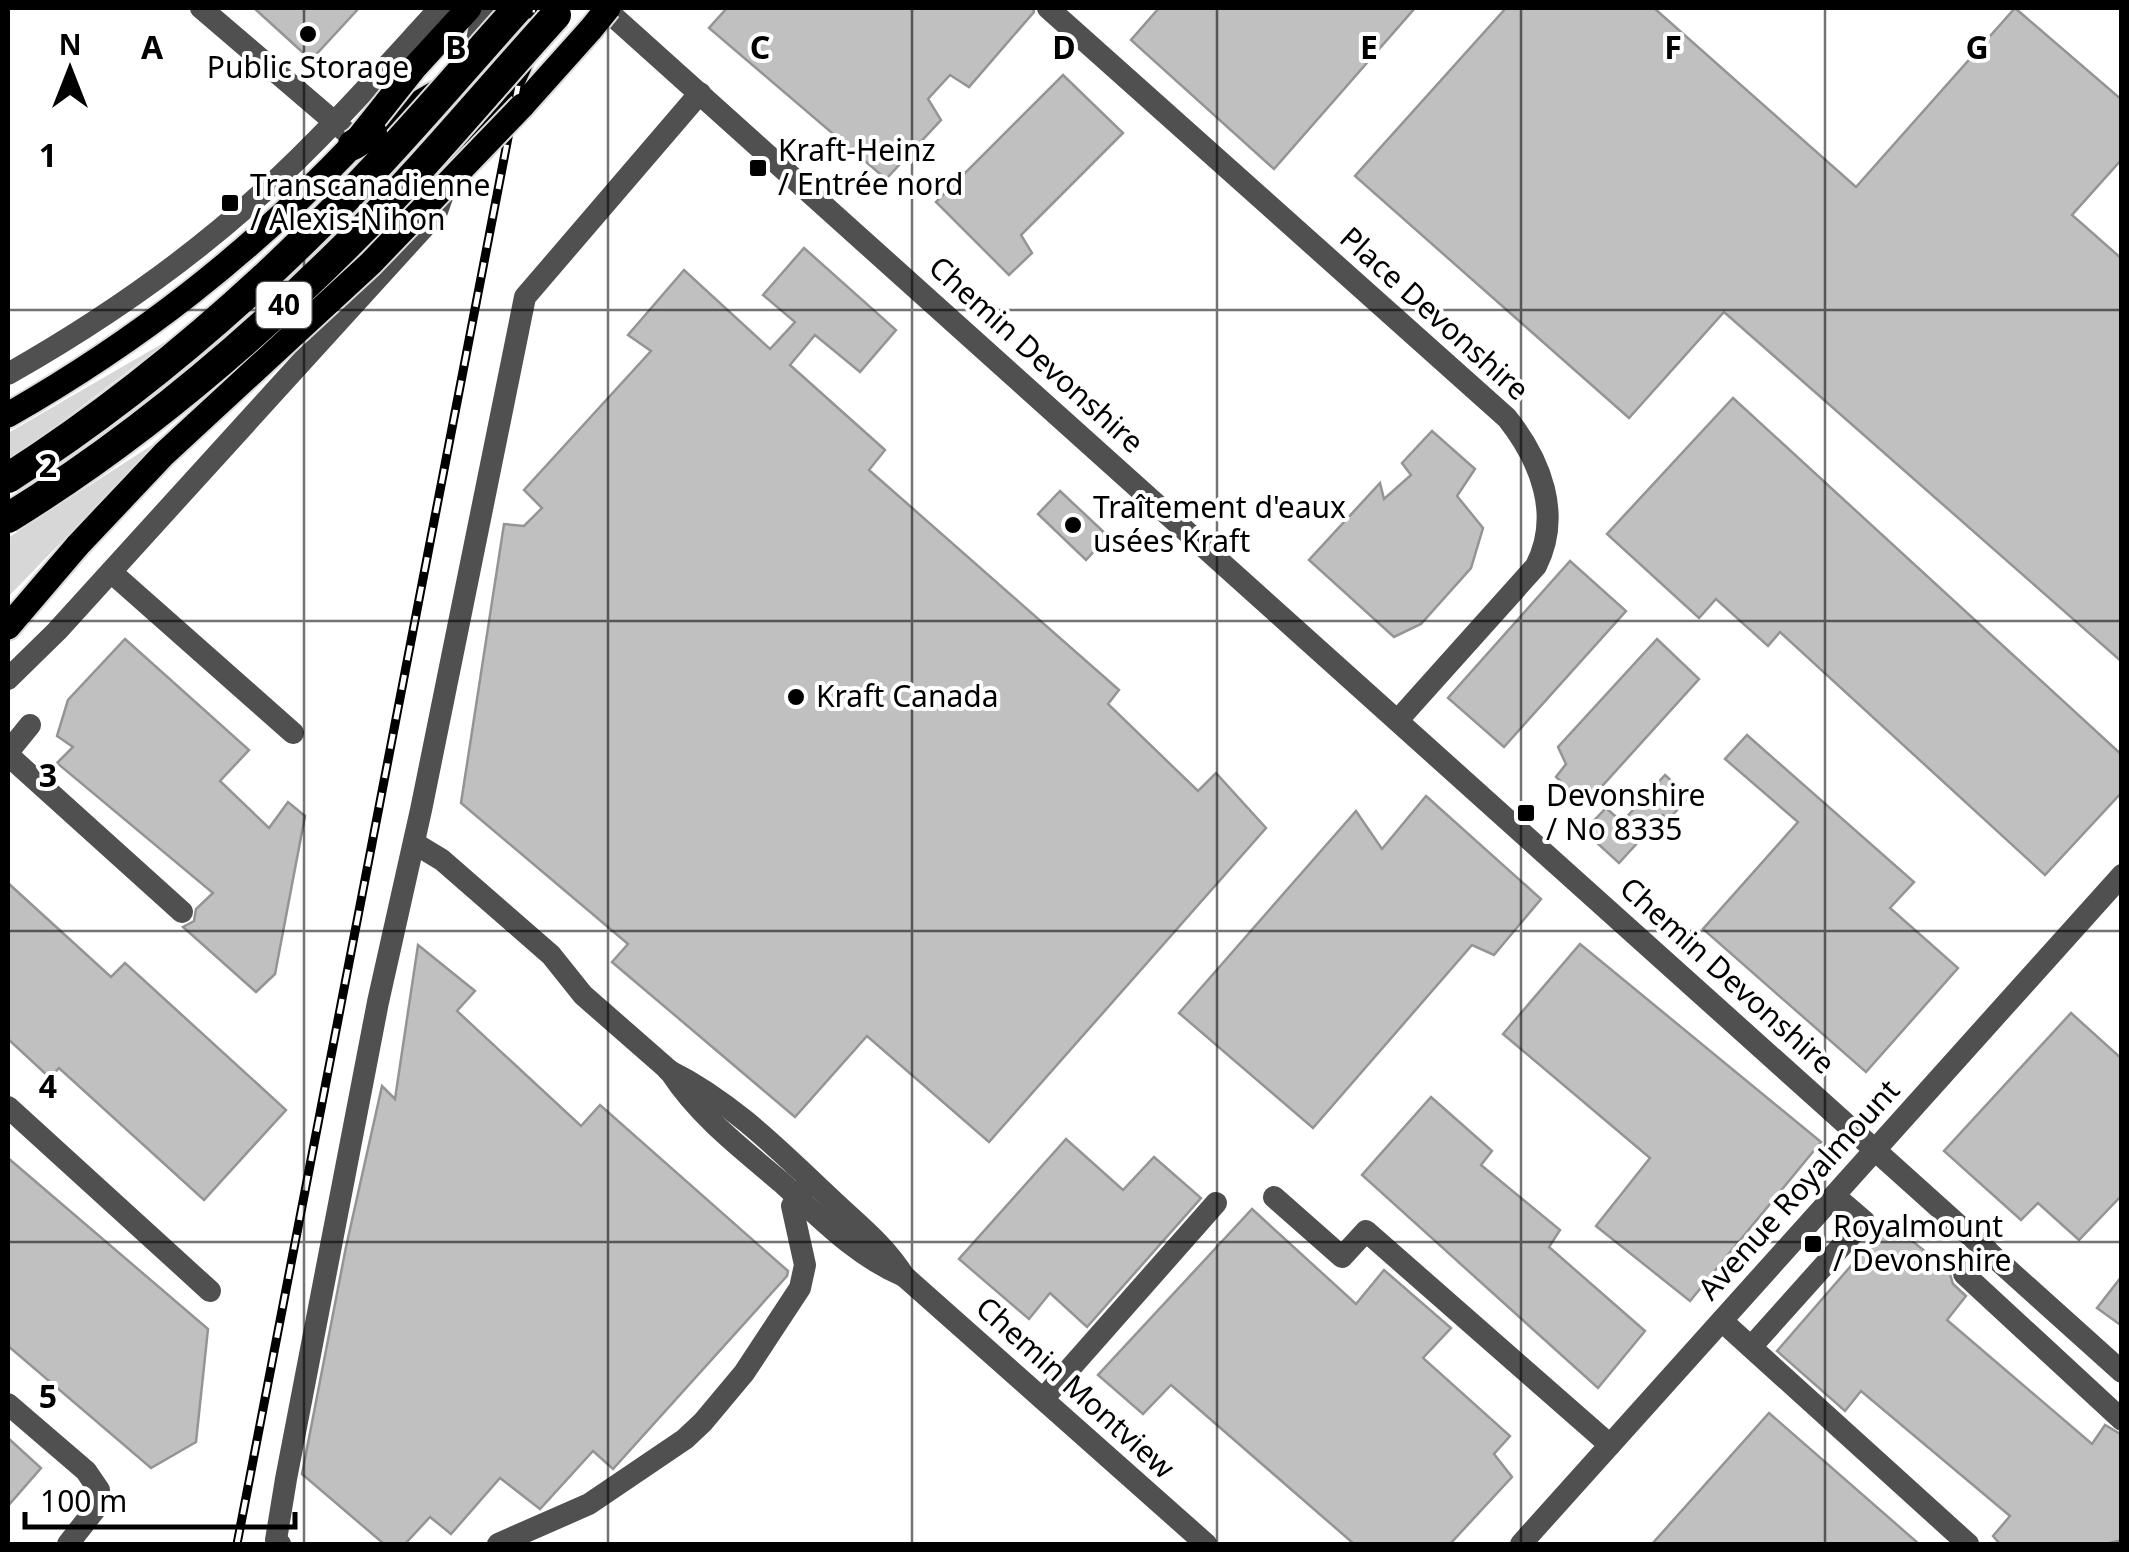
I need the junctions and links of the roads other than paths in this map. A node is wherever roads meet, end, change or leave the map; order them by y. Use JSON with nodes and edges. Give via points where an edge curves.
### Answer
{"nodes":[{"id":1,"x":201,"y":8,"type":"edge"},
{"id":2,"x":440,"y":8,"type":"edge"},
{"id":3,"x":468,"y":8,"type":"edge"},
{"id":4,"x":484,"y":8,"type":"edge"},
{"id":5,"x":518,"y":8,"type":"edge"},
{"id":6,"x":563,"y":8,"type":"edge"},
{"id":7,"x":1048,"y":8,"type":"edge"},
{"id":8,"x":618,"y":12,"type":"edge"},
{"id":9,"x":524,"y":51,"type":"junction"},
{"id":10,"x":442,"y":92,"type":"junction"},
{"id":11,"x":700,"y":94,"type":"junction"},
{"id":12,"x":343,"y":134,"type":"junction"},
{"id":13,"x":479,"y":148,"type":"junction"},
{"id":14,"x":424,"y":229,"type":"junction"},
{"id":15,"x":8,"y":374,"type":"edge"},
{"id":16,"x":8,"y":416,"type":"edge"},
{"id":17,"x":8,"y":478,"type":"edge"},
{"id":18,"x":8,"y":518,"type":"edge"},
{"id":19,"x":111,"y":572,"type":"junction"},
{"id":20,"x":8,"y":627,"type":"edge"},
{"id":21,"x":8,"y":679,"type":"edge"},
{"id":22,"x":1398,"y":720,"type":"junction"},
{"id":23,"x":30,"y":725,"type":"dead end"},
{"id":24,"x":293,"y":733,"type":"dead end"},
{"id":25,"x":8,"y":754,"type":"edge"},
{"id":26,"x":414,"y":843,"type":"junction"},
{"id":27,"x":2122,"y":875,"type":"edge"},
{"id":28,"x":182,"y":912,"type":"dead end"},
{"id":29,"x":8,"y":1107,"type":"edge"},
{"id":30,"x":1876,"y":1149,"type":"junction"},
{"id":31,"x":804,"y":1188,"type":"junction"},
{"id":32,"x":1274,"y":1196,"type":"dead end"},
{"id":33,"x":1835,"y":1196,"type":"junction"},
{"id":34,"x":1216,"y":1204,"type":"dead end"},
{"id":35,"x":1988,"y":1251,"type":"junction"},
{"id":36,"x":210,"y":1291,"type":"dead end"},
{"id":37,"x":1722,"y":1321,"type":"junction"},
{"id":38,"x":1752,"y":1346,"type":"junction"},
{"id":39,"x":2122,"y":1372,"type":"edge"},
{"id":40,"x":2122,"y":1382,"type":"edge"},
{"id":41,"x":1043,"y":1400,"type":"junction"},
{"id":42,"x":2102,"y":1402,"type":"junction"},
{"id":43,"x":8,"y":1404,"type":"edge"},
{"id":44,"x":2122,"y":1420,"type":"edge"},
{"id":45,"x":1610,"y":1445,"type":"junction"},
{"id":46,"x":68,"y":1544,"type":"edge"},
{"id":47,"x":280,"y":1544,"type":"edge"},
{"id":48,"x":498,"y":1544,"type":"edge"},
{"id":49,"x":1206,"y":1544,"type":"edge"},
{"id":50,"x":1521,"y":1544,"type":"edge"},
{"id":51,"x":1968,"y":1544,"type":"edge"}],
"edges":[{"from":1,"to":12,"type":"street"},
{"from":2,"to":12,"type":"street"},
{"from":3,"to":12,"type":"main road","bridge":true},
{"from":4,"to":14,"type":"street","via":[[443,194]]},
{"from":5,"to":10,"type":"highway","number":"40","bridge":true},
{"from":6,"to":9,"type":"highway","number":"40","bridge":true},
{"from":7,"to":22,"type":"street","name":"Place Devonshire","via":[[1507,418],[1534,460],[1548,526],[1536,566]]},
{"from":8,"to":11,"type":"street","name":"Chemin Devonshire"},
{"from":8,"to":13,"type":"main road","bridge":true},
{"from":9,"to":13,"type":"highway","bridge":true},
{"from":9,"to":18,"type":"highway","number":"40","bridge":true,"via":[[385,206],[238,346],[116,444]]},
{"from":10,"to":12,"type":"highway","bridge":true},
{"from":10,"to":17,"type":"highway","number":"40","bridge":true,"via":[[352,192],[222,316],[130,392]]},
{"from":11,"to":22,"type":"street","name":"Chemin Devonshire"},
{"from":11,"to":26,"type":"street","via":[[525,297]]},
{"from":12,"to":14,"type":"street","via":[[376,145],[405,166],[425,200]]},
{"from":12,"to":15,"type":"street","via":[[91,325]]},
{"from":12,"to":16,"type":"main road","via":[[280,218],[195,292],[100,362]]},
{"from":13,"to":20,"type":"main road","bridge":true,"via":[[371,264],[164,454]]},
{"from":14,"to":19,"type":"street"},
{"from":19,"to":21,"type":"street"},
{"from":19,"to":24,"type":"street"},
{"from":22,"to":30,"type":"street","name":"Chemin Devonshire"},
{"from":23,"to":25,"type":"street"},
{"from":25,"to":28,"type":"street"},
{"from":26,"to":31,"type":"street","name":"Chemin Montview","via":[[551,956],[583,996],[668,1070],[707,1089]]},
{"from":26,"to":47,"type":"street","via":[[320,1300]]},
{"from":27,"to":30,"type":"street","name":"Avenue Royalmount"},
{"from":29,"to":36,"type":"street"},
{"from":30,"to":33,"type":"street","name":"Avenue Royalmount"},
{"from":30,"to":35,"type":"street","name":"Chemin Devonshire"},
{"from":31,"to":41,"type":"street","name":"Chemin Montview","via":[[888,1250],[904,1276]]},
{"from":31,"to":48,"type":"street","via":[[793,1214],[803,1279],[738,1382],[698,1428],[589,1504]]},
{"from":32,"to":45,"type":"street","via":[[1342,1256],[1366,1231]]},
{"from":33,"to":37,"type":"street","name":"Avenue Royalmount"},
{"from":33,"to":38,"type":"street","via":[[1864,1221]]},
{"from":34,"to":41,"type":"street"},
{"from":35,"to":39,"type":"street","name":"Chemin Devonshire"},
{"from":35,"to":42,"type":"street","via":[[1964,1274]]},
{"from":37,"to":38,"type":"street"},
{"from":37,"to":45,"type":"street","name":"Avenue Royalmount"},
{"from":38,"to":51,"type":"street"},
{"from":40,"to":42,"type":"street"},
{"from":41,"to":49,"type":"street","name":"Chemin Montview"},
{"from":42,"to":44,"type":"street"},
{"from":43,"to":46,"type":"street","via":[[99,1490],[98,1507]]},
{"from":45,"to":50,"type":"street","name":"Avenue Royalmount"}]}
